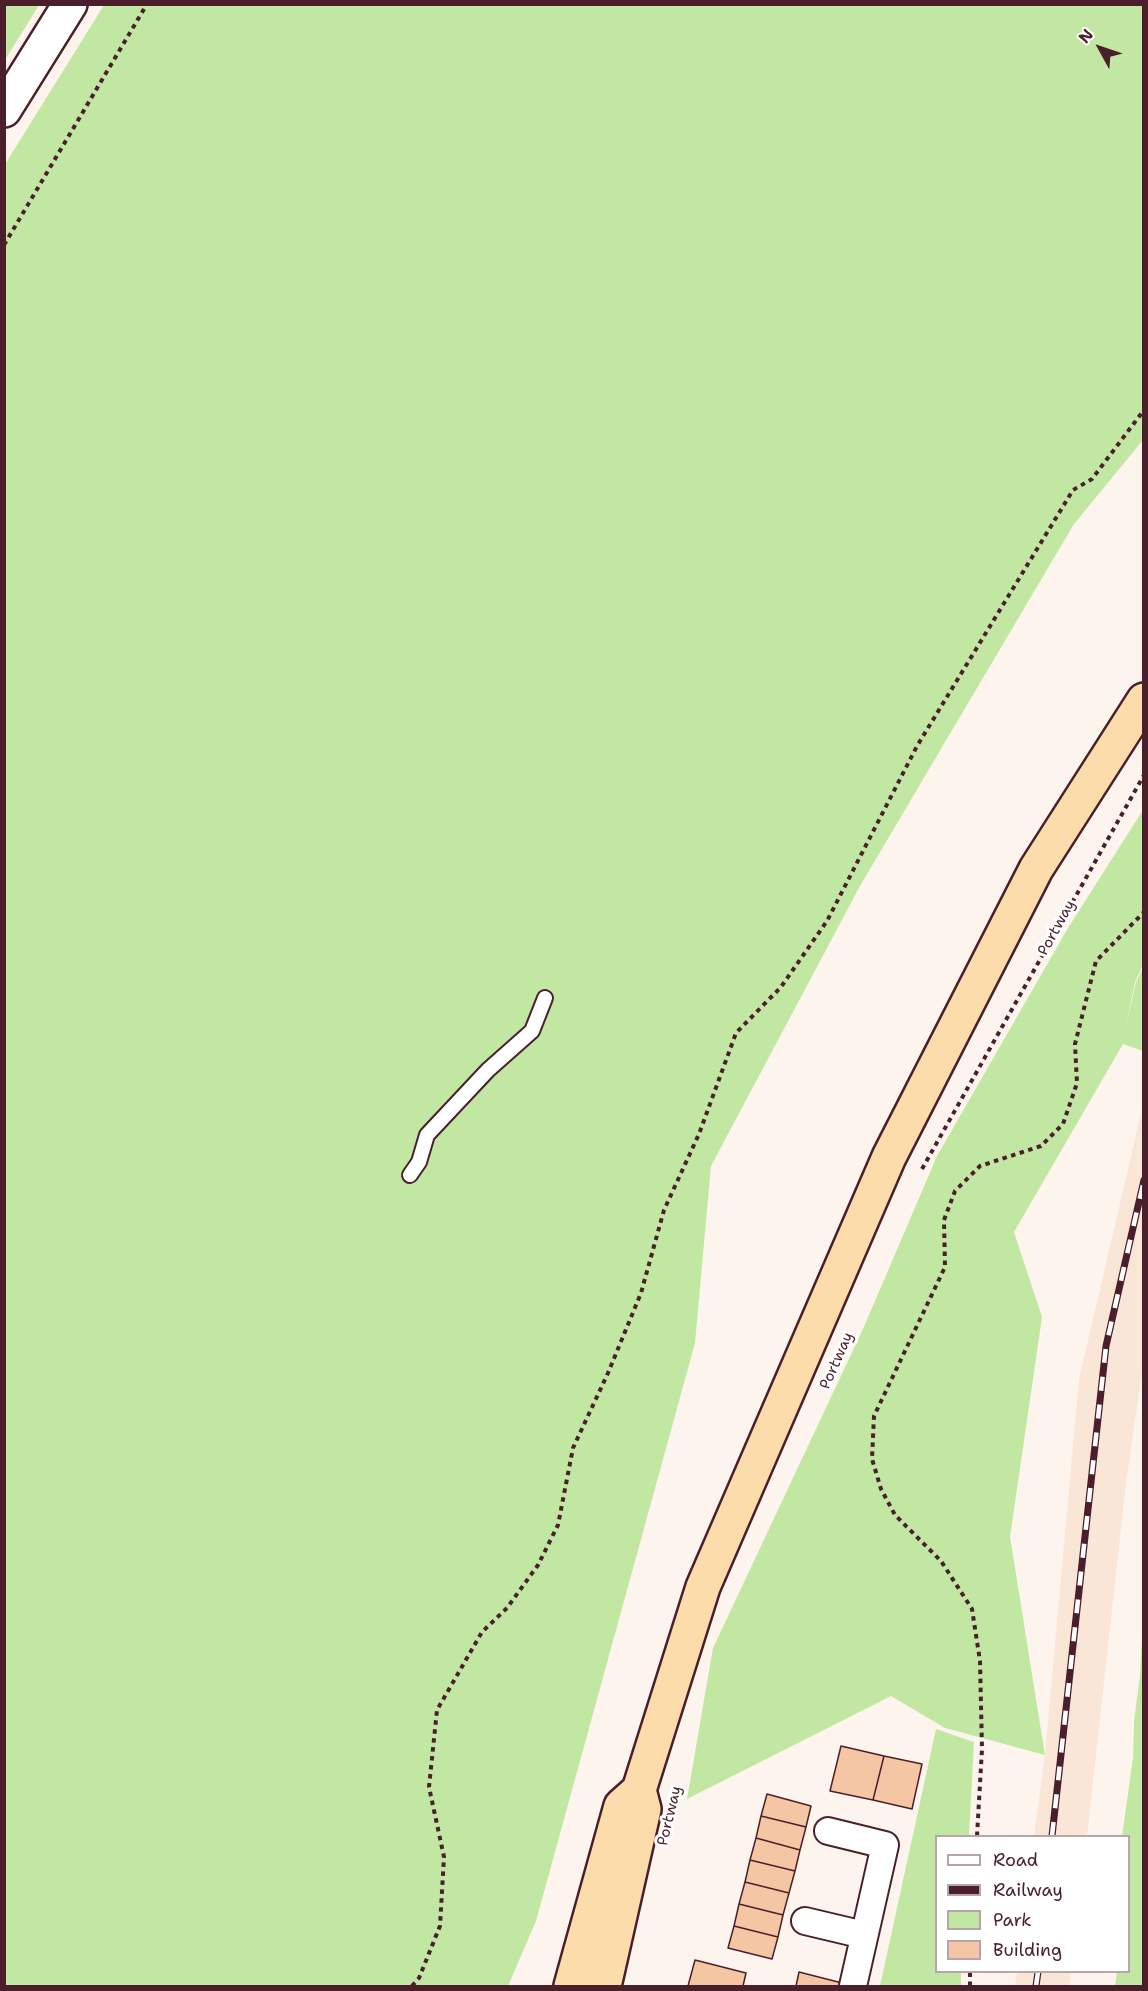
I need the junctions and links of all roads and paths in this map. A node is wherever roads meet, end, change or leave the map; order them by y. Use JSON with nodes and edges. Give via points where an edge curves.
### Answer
{"nodes":[{"id":1,"x":70,"y":4,"type":"edge"},
{"id":2,"x":147,"y":4,"type":"edge"},
{"id":3,"x":4,"y":110,"type":"edge"},
{"id":4,"x":4,"y":244,"type":"edge"},
{"id":5,"x":1143,"y":410,"type":"edge"},
{"id":6,"x":1143,"y":700,"type":"edge"},
{"id":7,"x":1143,"y":775,"type":"edge"},
{"id":8,"x":1143,"y":912,"type":"edge"},
{"id":9,"x":545,"y":998,"type":"dead end"},
{"id":10,"x":920,"y":1173,"type":"dead end"},
{"id":11,"x":410,"y":1175,"type":"dead end"},
{"id":12,"x":639,"y":1790,"type":"junction"},
{"id":13,"x":828,"y":1831,"type":"dead end"},
{"id":14,"x":978,"y":1835,"type":"edge"},
{"id":15,"x":805,"y":1922,"type":"dead end"},
{"id":16,"x":864,"y":1935,"type":"junction"},
{"id":17,"x":412,"y":1986,"type":"edge"},
{"id":18,"x":571,"y":1986,"type":"edge"},
{"id":19,"x":604,"y":1986,"type":"edge"},
{"id":20,"x":853,"y":1986,"type":"edge"}],
"edges":[{"from":1,"to":3,"type":"main road"},
{"from":2,"to":4,"type":"path"},
{"from":5,"to":17,"type":"path","via":[[1092,479],[1073,490],[917,746],[827,921],[781,987],[736,1034],[699,1134],[664,1210],[641,1293],[573,1448],[558,1525],[538,1565],[507,1608],[482,1632],[437,1710],[429,1787],[444,1857],[440,1926]]},
{"from":6,"to":12,"type":"highway","name":"Portway","via":[[1036,869],[889,1157],[703,1587]]},
{"from":7,"to":10,"type":"path","name":"Portway"},
{"from":8,"to":14,"type":"path","via":[[1096,961],[1075,1044],[1077,1083],[1063,1124],[1041,1146],[980,1166],[955,1191],[944,1220],[945,1267],[874,1416],[872,1459],[881,1490],[895,1515],[941,1561],[972,1609],[981,1661]]},
{"from":9,"to":11,"type":"lane","via":[[532,1032],[488,1070],[428,1135],[420,1162]]},
{"from":12,"to":18,"type":"highway","name":"Portway","via":[[621,1806]]},
{"from":12,"to":19,"type":"highway","name":"Portway","via":[[644,1809]]},
{"from":13,"to":16,"type":"street","via":[[885,1845]]},
{"from":15,"to":16,"type":"street"},
{"from":16,"to":20,"type":"street"}]}
